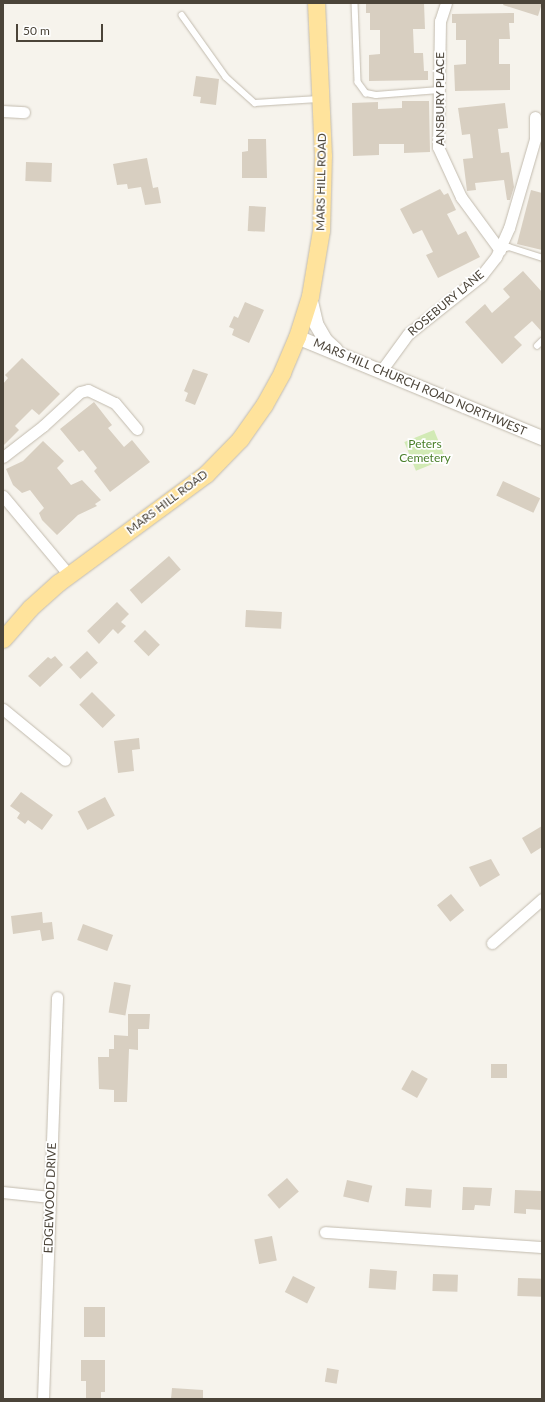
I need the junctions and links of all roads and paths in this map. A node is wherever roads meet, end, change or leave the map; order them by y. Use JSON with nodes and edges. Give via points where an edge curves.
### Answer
{"nodes":[{"id":1,"x":316,"y":3,"type":"edge"},
{"id":2,"x":355,"y":3,"type":"edge"},
{"id":3,"x":446,"y":3,"type":"edge"},
{"id":4,"x":182,"y":15,"type":"dead end"},
{"id":5,"x":439,"y":90,"type":"junction"},
{"id":6,"x":321,"y":99,"type":"junction"},
{"id":7,"x":3,"y":111,"type":"edge"},
{"id":8,"x":24,"y":112,"type":"dead end"},
{"id":9,"x":535,"y":117,"type":"dead end"},
{"id":10,"x":500,"y":250,"type":"junction"},
{"id":11,"x":542,"y":258,"type":"edge"},
{"id":12,"x":310,"y":296,"type":"junction"},
{"id":13,"x":297,"y":337,"type":"junction"},
{"id":14,"x":542,"y":341,"type":"edge"},
{"id":15,"x":537,"y":346,"type":"dead end"},
{"id":16,"x":343,"y":355,"type":"junction"},
{"id":17,"x":381,"y":371,"type":"junction"},
{"id":18,"x":137,"y":429,"type":"dead end"},
{"id":19,"x":542,"y":438,"type":"edge"},
{"id":20,"x":3,"y":457,"type":"edge"},
{"id":21,"x":3,"y":496,"type":"edge"},
{"id":22,"x":68,"y":575,"type":"junction"},
{"id":23,"x":3,"y":640,"type":"edge"},
{"id":24,"x":3,"y":709,"type":"edge"},
{"id":25,"x":65,"y":760,"type":"dead end"},
{"id":26,"x":542,"y":899,"type":"edge"},
{"id":27,"x":492,"y":943,"type":"dead end"},
{"id":28,"x":57,"y":998,"type":"dead end"},
{"id":29,"x":3,"y":1192,"type":"edge"},
{"id":30,"x":50,"y":1197,"type":"junction"},
{"id":31,"x":325,"y":1232,"type":"dead end"},
{"id":32,"x":542,"y":1247,"type":"edge"},
{"id":33,"x":43,"y":1399,"type":"edge"}],
"edges":[{"from":1,"to":6,"type":"main road","name":"MARS HILL ROAD"},
{"from":2,"to":5,"type":"lane","via":[[358,82],[366,93],[376,95]]},
{"from":3,"to":5,"type":"street","name":"ANSBURY PLACE","via":[[440,21]]},
{"from":4,"to":6,"type":"lane","via":[[226,77],[255,103]]},
{"from":5,"to":10,"type":"street","name":"ANSBURY PLACE","via":[[438,147],[444,163],[461,197]]},
{"from":6,"to":12,"type":"main road","name":"MARS HILL ROAD","via":[[323,211]]},
{"from":7,"to":8,"type":"street"},
{"from":9,"to":10,"type":"street","name":"ROSEBURY LANE","via":[[535,139]]},
{"from":10,"to":11,"type":"lane","via":[[509,246]]},
{"from":10,"to":17,"type":"street","name":"ROSEBURY LANE","via":[[481,276],[408,334]]},
{"from":12,"to":13,"type":"main road","name":"MARS HILL ROAD"},
{"from":12,"to":16,"type":"street","via":[[313,314],[321,333]]},
{"from":13,"to":16,"type":"street","name":"MARS HILL CHURCH ROAD NORTHWEST"},
{"from":13,"to":22,"type":"main road","name":"MARS HILL ROAD","via":[[264,405],[225,456],[171,502]]},
{"from":14,"to":15,"type":"lane"},
{"from":16,"to":17,"type":"street","name":"MARS HILL CHURCH ROAD NORTHWEST"},
{"from":17,"to":19,"type":"street","name":"MARS HILL CHURCH ROAD NORTHWEST"},
{"from":18,"to":20,"type":"street","via":[[115,403],[88,390],[80,392],[43,426]]},
{"from":21,"to":22,"type":"street"},
{"from":22,"to":23,"type":"main road","name":"MARS HILL ROAD","via":[[30,608]]},
{"from":24,"to":25,"type":"street"},
{"from":26,"to":27,"type":"street"},
{"from":28,"to":30,"type":"street","name":"EDGEWOOD DRIVE"},
{"from":29,"to":30,"type":"street"},
{"from":30,"to":33,"type":"street","name":"EDGEWOOD DRIVE"},
{"from":31,"to":32,"type":"street"}]}
